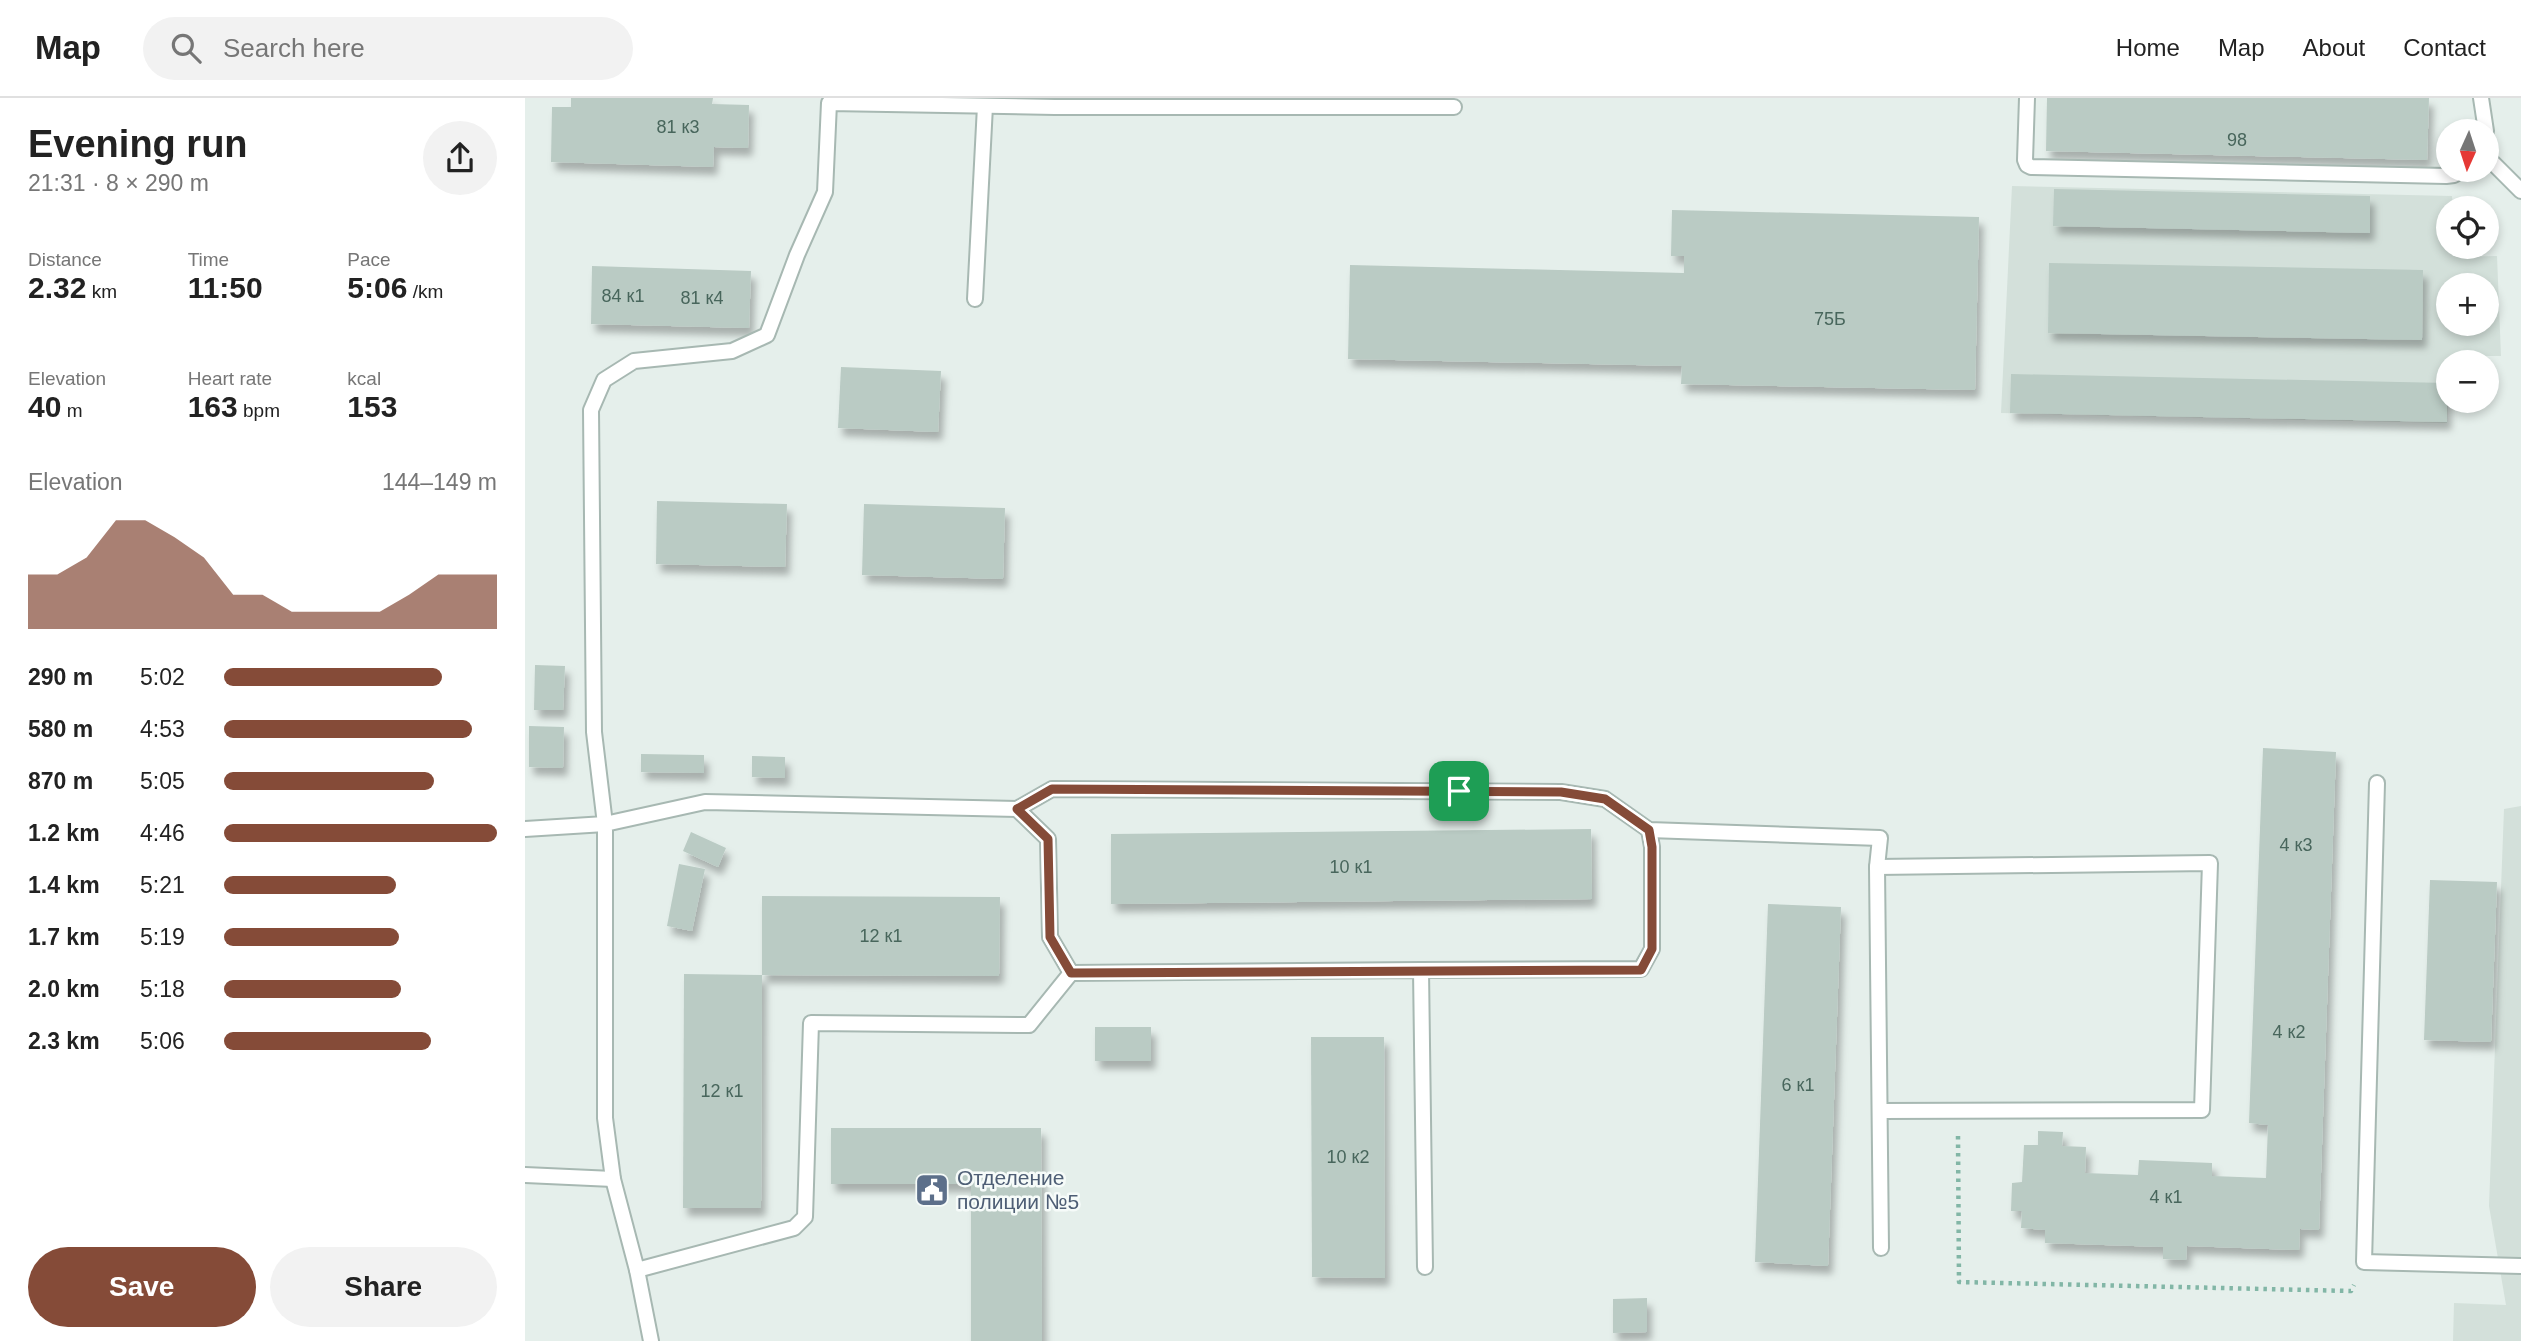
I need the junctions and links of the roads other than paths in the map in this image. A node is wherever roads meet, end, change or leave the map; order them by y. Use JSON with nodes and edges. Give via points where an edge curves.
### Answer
{"nodes":[{"id":1,"x":2027,"y":98,"type":"edge"},
{"id":2,"x":2481,"y":98,"type":"edge"},
{"id":3,"x":1055,"y":102,"type":"edge"},
{"id":4,"x":985,"y":106,"type":"junction"},
{"id":5,"x":1454,"y":107,"type":"dead end"},
{"id":6,"x":2484,"y":119,"type":"edge"},
{"id":7,"x":2499,"y":169,"type":"edge"},
{"id":8,"x":2436,"y":176,"type":"edge"},
{"id":9,"x":2521,"y":191,"type":"edge"},
{"id":10,"x":975,"y":299,"type":"dead end"},
{"id":11,"x":2377,"y":783,"type":"dead end"},
{"id":12,"x":1017,"y":809,"type":"junction"},
{"id":13,"x":605,"y":824,"type":"junction"},
{"id":14,"x":525,"y":829,"type":"edge"},
{"id":15,"x":1649,"y":830,"type":"junction"},
{"id":16,"x":1877,"y":867,"type":"junction"},
{"id":17,"x":1421,"y":970,"type":"junction"},
{"id":18,"x":1071,"y":973,"type":"junction"},
{"id":19,"x":1879,"y":1111,"type":"junction"},
{"id":20,"x":525,"y":1175,"type":"edge"},
{"id":21,"x":613,"y":1179,"type":"junction"},
{"id":22,"x":1881,"y":1248,"type":"dead end"},
{"id":23,"x":2521,"y":1266,"type":"edge"},
{"id":24,"x":1425,"y":1267,"type":"dead end"},
{"id":25,"x":637,"y":1270,"type":"junction"},
{"id":26,"x":651,"y":1341,"type":"edge"}],
"edges":[{"from":1,"to":8,"type":"lane","via":[[2025,160],[2031,167]]},
{"from":2,"to":6,"type":"lane"},
{"from":3,"to":4,"type":"lane"},
{"from":3,"to":5,"type":"lane"},
{"from":4,"to":10,"type":"lane"},
{"from":4,"to":13,"type":"lane","via":[[829,103],[825,192],[767,335],[732,351],[634,361],[604,380],[591,410],[591,424],[594,732]]},
{"from":7,"to":9,"type":"lane"},
{"from":11,"to":23,"type":"lane","via":[[2364,1262]]},
{"from":12,"to":13,"type":"lane","via":[[705,802]]},
{"from":12,"to":15,"type":"lane","via":[[1052,789],[1561,792],[1605,799]]},
{"from":12,"to":18,"type":"lane","via":[[1048,839],[1050,937]]},
{"from":13,"to":14,"type":"lane"},
{"from":13,"to":21,"type":"lane","via":[[605,1118]]},
{"from":15,"to":16,"type":"lane","via":[[1880,838]]},
{"from":15,"to":17,"type":"lane","via":[[1652,949],[1641,970]]},
{"from":16,"to":19,"type":"lane"},
{"from":16,"to":19,"type":"lane","via":[[2210,863],[2202,1110]]},
{"from":17,"to":18,"type":"lane"},
{"from":17,"to":24,"type":"lane"},
{"from":18,"to":25,"type":"lane","via":[[1029,1025],[811,1023],[805,1217],[794,1228]]},
{"from":19,"to":22,"type":"lane"},
{"from":20,"to":21,"type":"lane"},
{"from":21,"to":25,"type":"lane"},
{"from":25,"to":26,"type":"lane"}]}
